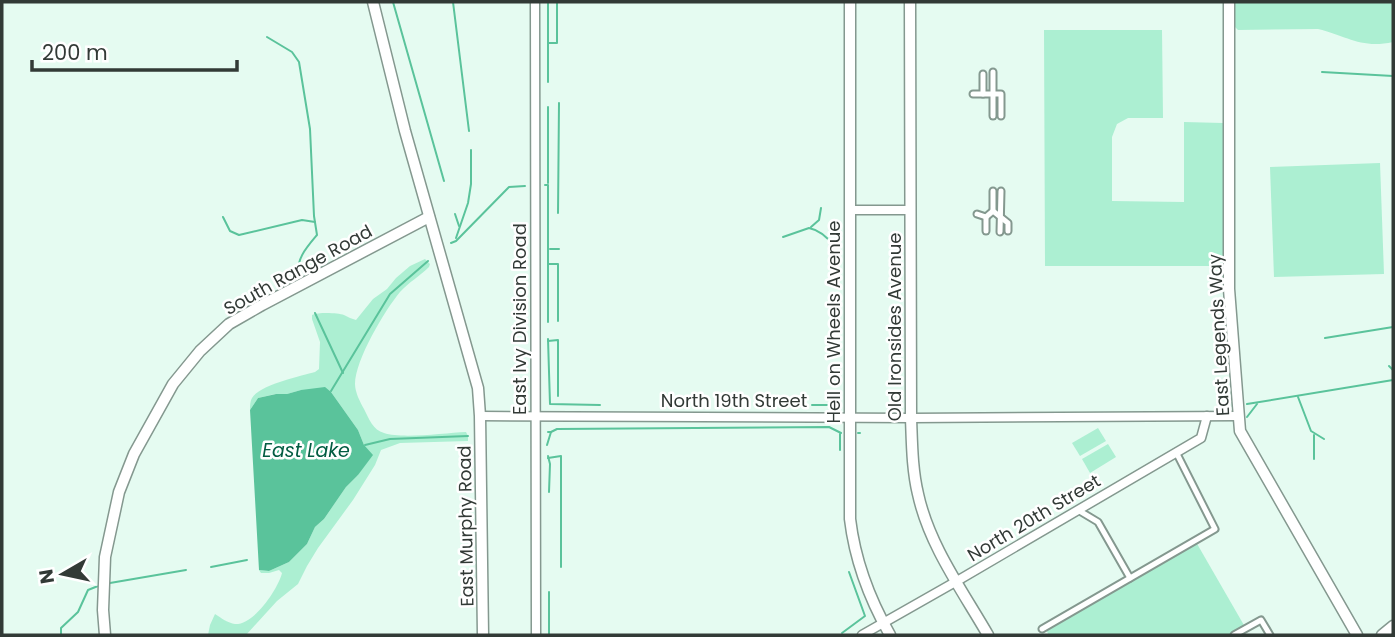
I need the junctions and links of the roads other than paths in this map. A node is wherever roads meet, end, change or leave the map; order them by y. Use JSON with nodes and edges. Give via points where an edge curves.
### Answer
{"nodes":[{"id":1,"x":373,"y":2,"type":"edge"},
{"id":2,"x":535,"y":2,"type":"edge"},
{"id":3,"x":850,"y":2,"type":"edge"},
{"id":4,"x":910,"y":2,"type":"edge"},
{"id":5,"x":1229,"y":2,"type":"edge"},
{"id":6,"x":993,"y":72,"type":"dead end"},
{"id":7,"x":983,"y":74,"type":"dead end"},
{"id":8,"x":974,"y":94,"type":"dead end"},
{"id":9,"x":983,"y":94,"type":"junction"},
{"id":10,"x":993,"y":94,"type":"junction"},
{"id":11,"x":993,"y":116,"type":"dead end"},
{"id":12,"x":1001,"y":116,"type":"dead end"},
{"id":13,"x":993,"y":191,"type":"dead end"},
{"id":14,"x":1001,"y":191,"type":"dead end"},
{"id":15,"x":850,"y":210,"type":"junction"},
{"id":16,"x":911,"y":211,"type":"junction"},
{"id":17,"x":993,"y":211,"type":"junction"},
{"id":18,"x":977,"y":214,"type":"dead end"},
{"id":19,"x":1000,"y":216,"type":"junction"},
{"id":20,"x":429,"y":217,"type":"junction"},
{"id":21,"x":986,"y":217,"type":"junction"},
{"id":22,"x":986,"y":231,"type":"dead end"},
{"id":23,"x":1008,"y":231,"type":"dead end"},
{"id":24,"x":1000,"y":232,"type":"dead end"},
{"id":25,"x":1239,"y":415,"type":"junction"},
{"id":26,"x":480,"y":416,"type":"junction"},
{"id":27,"x":536,"y":416,"type":"junction"},
{"id":28,"x":1207,"y":416,"type":"junction"},
{"id":29,"x":850,"y":417,"type":"junction"},
{"id":30,"x":911,"y":418,"type":"junction"},
{"id":31,"x":1176,"y":452,"type":"junction"},
{"id":32,"x":1078,"y":510,"type":"junction"},
{"id":33,"x":1130,"y":578,"type":"junction"},
{"id":34,"x":957,"y":582,"type":"junction"},
{"id":35,"x":883,"y":623,"type":"junction"},
{"id":36,"x":1393,"y":626,"type":"edge"},
{"id":37,"x":1042,"y":629,"type":"dead end"},
{"id":38,"x":106,"y":635,"type":"edge"},
{"id":39,"x":483,"y":635,"type":"edge"},
{"id":40,"x":536,"y":635,"type":"edge"},
{"id":41,"x":862,"y":635,"type":"edge"},
{"id":42,"x":890,"y":635,"type":"edge"},
{"id":43,"x":988,"y":635,"type":"edge"},
{"id":44,"x":1234,"y":635,"type":"edge"},
{"id":45,"x":1270,"y":635,"type":"edge"},
{"id":46,"x":1357,"y":635,"type":"edge"},
{"id":47,"x":1382,"y":635,"type":"edge"}],
"edges":[{"from":1,"to":20,"type":"street","name":"East Murphy Road"},
{"from":2,"to":27,"type":"street","name":"East Ivy Division Road"},
{"from":3,"to":15,"type":"street","name":"Hell on Wheels Avenue"},
{"from":4,"to":16,"type":"street","name":"Old Ironsides Avenue"},
{"from":5,"to":25,"type":"street","name":"East Legends Way","via":[[1230,289]]},
{"from":6,"to":10,"type":"street"},
{"from":7,"to":9,"type":"street"},
{"from":8,"to":9,"type":"street"},
{"from":9,"to":10,"type":"street"},
{"from":10,"to":11,"type":"street"},
{"from":10,"to":12,"type":"street","via":[[1000,94]]},
{"from":13,"to":17,"type":"street"},
{"from":14,"to":19,"type":"street"},
{"from":15,"to":16,"type":"street"},
{"from":15,"to":29,"type":"street","name":"Hell on Wheels Avenue"},
{"from":16,"to":30,"type":"street","name":"Old Ironsides Avenue"},
{"from":17,"to":19,"type":"street"},
{"from":17,"to":21,"type":"street"},
{"from":18,"to":21,"type":"street"},
{"from":19,"to":23,"type":"street","via":[[1008,223]]},
{"from":19,"to":24,"type":"street"},
{"from":20,"to":26,"type":"street","name":"East Murphy Road","via":[[478,388]]},
{"from":20,"to":38,"type":"street","name":"South Range Road","via":[[229,324],[173,384],[134,454],[119,492],[105,557]]},
{"from":21,"to":22,"type":"street"},
{"from":25,"to":28,"type":"street","name":"North 19th Street"},
{"from":25,"to":46,"type":"street","name":"East Legends Way","via":[[1243,438]]},
{"from":26,"to":27,"type":"street","name":"North 19th Street"},
{"from":26,"to":39,"type":"street","name":"East Murphy Road"},
{"from":27,"to":29,"type":"street","name":"North 19th Street"},
{"from":27,"to":40,"type":"street","name":"East Ivy Division Road"},
{"from":28,"to":30,"type":"street","name":"North 19th Street"},
{"from":28,"to":31,"type":"street","name":"North 20th Street","via":[[1201,438]]},
{"from":29,"to":30,"type":"street","name":"North 19th Street"},
{"from":29,"to":35,"type":"street","name":"Hell on Wheels Avenue","via":[[853,542],[864,583]]},
{"from":30,"to":34,"type":"street","name":"Old Ironsides Avenue","via":[[921,508]]},
{"from":31,"to":32,"type":"street","name":"North 20th Street"},
{"from":31,"to":33,"type":"street","via":[[1215,529]]},
{"from":32,"to":33,"type":"street","via":[[1098,522]]},
{"from":32,"to":34,"type":"street","name":"North 20th Street"},
{"from":33,"to":37,"type":"street"},
{"from":34,"to":35,"type":"street","name":"North 20th Street"},
{"from":34,"to":43,"type":"street","name":"Old Ironsides Avenue"},
{"from":35,"to":41,"type":"street","name":"North 20th Street"},
{"from":35,"to":42,"type":"street","name":"Hell on Wheels Avenue"},
{"from":36,"to":47,"type":"street"},
{"from":44,"to":45,"type":"street","via":[[1261,620]]}]}
